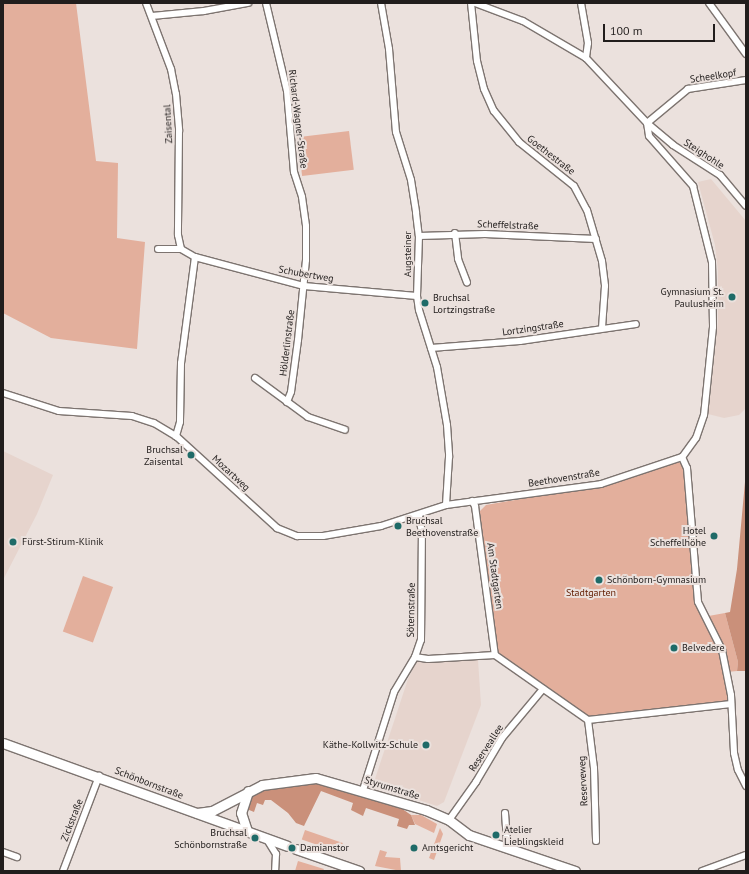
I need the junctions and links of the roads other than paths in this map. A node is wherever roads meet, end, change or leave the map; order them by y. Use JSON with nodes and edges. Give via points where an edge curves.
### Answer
{"nodes":[{"id":1,"x":146,"y":3,"type":"edge"},
{"id":2,"x":248,"y":3,"type":"edge"},
{"id":3,"x":266,"y":3,"type":"edge"},
{"id":4,"x":381,"y":3,"type":"edge"},
{"id":5,"x":471,"y":3,"type":"edge"},
{"id":6,"x":475,"y":3,"type":"edge"},
{"id":7,"x":581,"y":3,"type":"edge"},
{"id":8,"x":709,"y":3,"type":"edge"},
{"id":9,"x":487,"y":5,"type":"edge"},
{"id":10,"x":152,"y":16,"type":"junction"},
{"id":11,"x":746,"y":54,"type":"edge"},
{"id":12,"x":586,"y":58,"type":"junction"},
{"id":13,"x":746,"y":80,"type":"edge"},
{"id":14,"x":647,"y":123,"type":"junction"},
{"id":15,"x":746,"y":206,"type":"edge"},
{"id":16,"x":454,"y":233,"type":"junction"},
{"id":17,"x":419,"y":236,"type":"junction"},
{"id":18,"x":596,"y":239,"type":"junction"},
{"id":19,"x":158,"y":249,"type":"dead end"},
{"id":20,"x":182,"y":249,"type":"junction"},
{"id":21,"x":195,"y":257,"type":"junction"},
{"id":22,"x":467,"y":282,"type":"dead end"},
{"id":23,"x":304,"y":286,"type":"junction"},
{"id":24,"x":417,"y":296,"type":"junction"},
{"id":25,"x":636,"y":324,"type":"dead end"},
{"id":26,"x":602,"y":328,"type":"junction"},
{"id":27,"x":432,"y":348,"type":"junction"},
{"id":28,"x":256,"y":378,"type":"dead end"},
{"id":29,"x":3,"y":393,"type":"edge"},
{"id":30,"x":287,"y":402,"type":"junction"},
{"id":31,"x":345,"y":430,"type":"dead end"},
{"id":32,"x":176,"y":436,"type":"junction"},
{"id":33,"x":682,"y":457,"type":"junction"},
{"id":34,"x":472,"y":501,"type":"junction"},
{"id":35,"x":446,"y":505,"type":"junction"},
{"id":36,"x":419,"y":516,"type":"junction"},
{"id":37,"x":495,"y":655,"type":"junction"},
{"id":38,"x":415,"y":657,"type":"junction"},
{"id":39,"x":543,"y":689,"type":"junction"},
{"id":40,"x":731,"y":704,"type":"junction"},
{"id":41,"x":588,"y":720,"type":"junction"},
{"id":42,"x":3,"y":743,"type":"edge"},
{"id":43,"x":99,"y":776,"type":"junction"},
{"id":44,"x":746,"y":786,"type":"edge"},
{"id":45,"x":248,"y":790,"type":"junction"},
{"id":46,"x":363,"y":790,"type":"junction"},
{"id":47,"x":197,"y":813,"type":"junction"},
{"id":48,"x":505,"y":813,"type":"dead end"},
{"id":49,"x":449,"y":820,"type":"junction"},
{"id":50,"x":247,"y":831,"type":"junction"},
{"id":51,"x":266,"y":837,"type":"junction"},
{"id":52,"x":596,"y":841,"type":"dead end"},
{"id":53,"x":505,"y":847,"type":"junction"},
{"id":54,"x":3,"y":852,"type":"edge"},
{"id":55,"x":746,"y":855,"type":"edge"},
{"id":56,"x":17,"y":857,"type":"dead end"},
{"id":57,"x":276,"y":868,"type":"edge"},
{"id":58,"x":63,"y":871,"type":"edge"},
{"id":59,"x":359,"y":871,"type":"edge"},
{"id":60,"x":575,"y":871,"type":"edge"},
{"id":61,"x":702,"y":871,"type":"edge"}],
"edges":[{"from":1,"to":10,"type":"street","name":"Zaisental"},
{"from":2,"to":10,"type":"street","via":[[204,11]]},
{"from":3,"to":23,"type":"street","name":"Richard-Wagner-Straße","via":[[286,91],[294,172],[302,197],[306,226]]},
{"from":4,"to":17,"type":"street","name":"Augsteiner","via":[[389,49],[396,132],[414,194]]},
{"from":5,"to":18,"type":"street","name":"Goethestraße","via":[[477,61],[488,100],[510,134],[574,186],[587,210]]},
{"from":6,"to":9,"type":"street","name":"Steighohle"},
{"from":7,"to":12,"type":"street","via":[[588,43]]},
{"from":8,"to":11,"type":"street"},
{"from":9,"to":12,"type":"street","name":"Steighohle","via":[[523,21]]},
{"from":10,"to":20,"type":"street","name":"Zaisental","via":[[176,94],[180,131],[178,235]]},
{"from":12,"to":14,"type":"street","name":"Steighohle"},
{"from":13,"to":14,"type":"street","name":"Scheelkopf","via":[[688,89]]},
{"from":14,"to":15,"type":"street","name":"Steighohle","via":[[673,145],[720,175]]},
{"from":14,"to":33,"type":"street","via":[[649,136],[693,186],[712,262],[713,327],[704,415],[696,438]]},
{"from":16,"to":17,"type":"street","name":"Scheffelstraße"},
{"from":16,"to":18,"type":"street","name":"Scheffelstraße"},
{"from":16,"to":22,"type":"street","via":[[458,259]]},
{"from":17,"to":24,"type":"street","name":"Augsteiner"},
{"from":18,"to":26,"type":"street","name":"Goethestraße","via":[[605,286]]},
{"from":19,"to":20,"type":"street"},
{"from":20,"to":21,"type":"street"},
{"from":21,"to":23,"type":"street","name":"Schubertweg"},
{"from":21,"to":32,"type":"street","via":[[181,363],[180,422]]},
{"from":23,"to":24,"type":"street","name":"Schubertweg"},
{"from":23,"to":30,"type":"street","name":"Hölderlinstraße","via":[[291,392]]},
{"from":24,"to":27,"type":"street","name":"Augsteiner","via":[[422,321]]},
{"from":25,"to":26,"type":"street","name":"Lortzingstraße"},
{"from":26,"to":27,"type":"street","name":"Lortzingstraße","via":[[520,341]]},
{"from":27,"to":35,"type":"street","name":"Augsteiner","via":[[449,457]]},
{"from":28,"to":30,"type":"street"},
{"from":29,"to":32,"type":"street","name":"Mozartweg","via":[[59,411],[132,416],[154,423]]},
{"from":30,"to":31,"type":"street","via":[[308,417]]},
{"from":32,"to":36,"type":"street","name":"Mozartweg","via":[[277,528],[297,536],[348,532]]},
{"from":33,"to":34,"type":"street","name":"Beethovenstraße","via":[[601,484]]},
{"from":33,"to":40,"type":"street","via":[[687,468],[698,602],[722,650]]},
{"from":34,"to":35,"type":"street","name":"Beethovenstraße"},
{"from":34,"to":37,"type":"street","name":"Am Stadtgarten","via":[[475,506]]},
{"from":35,"to":36,"type":"street","name":"Mozartweg"},
{"from":36,"to":38,"type":"street","name":"Söternstraße","via":[[422,532],[422,621],[421,640]]},
{"from":37,"to":38,"type":"street","via":[[428,659]]},
{"from":37,"to":39,"type":"street"},
{"from":38,"to":46,"type":"street","name":"Söternstraße","via":[[394,692]]},
{"from":39,"to":41,"type":"street"},
{"from":39,"to":49,"type":"street","name":"Reserveallee","via":[[502,738],[476,782]]},
{"from":40,"to":41,"type":"street"},
{"from":40,"to":44,"type":"street","via":[[734,754]]},
{"from":41,"to":52,"type":"street","name":"Reserveweg","via":[[594,768]]},
{"from":42,"to":43,"type":"main road","name":"Schönbornstraße"},
{"from":43,"to":47,"type":"main road","name":"Schönbornstraße"},
{"from":43,"to":58,"type":"street","name":"Zickstraße"},
{"from":45,"to":46,"type":"main road","name":"Styrumstraße","via":[[281,781],[316,778]]},
{"from":45,"to":47,"type":"main road","name":"Styrumstraße","via":[[212,811]]},
{"from":45,"to":50,"type":"main road","via":[[241,813]]},
{"from":46,"to":49,"type":"main road","name":"Styrumstraße"},
{"from":47,"to":50,"type":"main road","name":"Schönbornstraße"},
{"from":48,"to":53,"type":"street"},
{"from":49,"to":53,"type":"main road","name":"Styrumstraße","via":[[469,836]]},
{"from":50,"to":51,"type":"main road","name":"Schönbornstraße"},
{"from":51,"to":57,"type":"street","via":[[276,854]]},
{"from":51,"to":59,"type":"main road","name":"Schönbornstraße"},
{"from":53,"to":60,"type":"main road","name":"Styrumstraße"},
{"from":54,"to":56,"type":"street"},
{"from":55,"to":61,"type":"street"}]}
